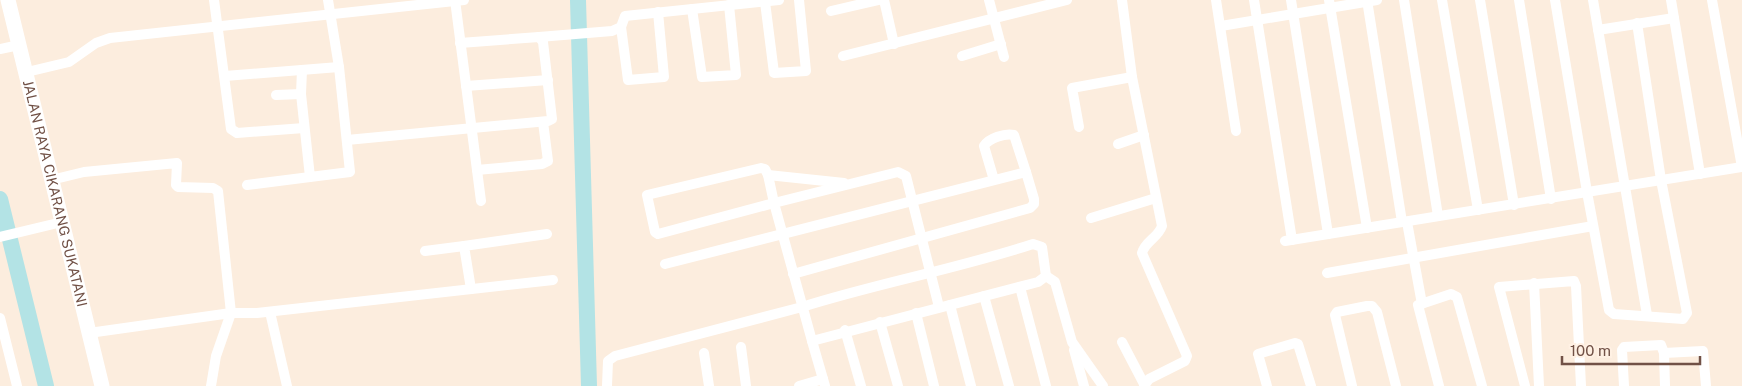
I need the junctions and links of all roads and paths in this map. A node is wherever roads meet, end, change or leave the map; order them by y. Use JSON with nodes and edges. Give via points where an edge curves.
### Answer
{"nodes":[{"id":1,"x":8,"y":0,"type":"edge"},
{"id":2,"x":214,"y":0,"type":"edge"},
{"id":3,"x":328,"y":0,"type":"edge"},
{"id":4,"x":458,"y":0,"type":"edge"},
{"id":5,"x":779,"y":0,"type":"edge"},
{"id":6,"x":799,"y":0,"type":"edge"},
{"id":7,"x":879,"y":0,"type":"edge"},
{"id":8,"x":884,"y":0,"type":"edge"},
{"id":9,"x":989,"y":0,"type":"edge"},
{"id":10,"x":1066,"y":0,"type":"edge"},
{"id":11,"x":1122,"y":0,"type":"edge"},
{"id":12,"x":1216,"y":0,"type":"edge"},
{"id":13,"x":1254,"y":0,"type":"edge"},
{"id":14,"x":1291,"y":0,"type":"edge"},
{"id":15,"x":1404,"y":0,"type":"edge"},
{"id":16,"x":1442,"y":0,"type":"edge"},
{"id":17,"x":1480,"y":0,"type":"edge"},
{"id":18,"x":1519,"y":0,"type":"edge"},
{"id":19,"x":1555,"y":0,"type":"edge"},
{"id":20,"x":1593,"y":0,"type":"edge"},
{"id":21,"x":1671,"y":0,"type":"edge"},
{"id":22,"x":1712,"y":0,"type":"edge"},
{"id":23,"x":1370,"y":1,"type":"edge"},
{"id":24,"x":765,"y":2,"type":"junction"},
{"id":25,"x":1330,"y":4,"type":"edge"},
{"id":26,"x":730,"y":5,"type":"junction"},
{"id":27,"x":692,"y":9,"type":"junction"},
{"id":28,"x":831,"y":11,"type":"dead end"},
{"id":29,"x":658,"y":12,"type":"junction"},
{"id":30,"x":1293,"y":14,"type":"junction"},
{"id":31,"x":330,"y":16,"type":"junction"},
{"id":32,"x":994,"y":18,"type":"junction"},
{"id":33,"x":1674,"y":18,"type":"junction"},
{"id":34,"x":1257,"y":20,"type":"junction"},
{"id":35,"x":1637,"y":22,"type":"junction"},
{"id":36,"x":621,"y":26,"type":"junction"},
{"id":37,"x":1221,"y":26,"type":"junction"},
{"id":38,"x":216,"y":27,"type":"junction"},
{"id":39,"x":1598,"y":30,"type":"junction"},
{"id":40,"x":540,"y":37,"type":"junction"},
{"id":41,"x":460,"y":43,"type":"junction"},
{"id":42,"x":894,"y":44,"type":"junction"},
{"id":43,"x":1001,"y":44,"type":"junction"},
{"id":44,"x":19,"y":45,"type":"junction"},
{"id":45,"x":0,"y":49,"type":"edge"},
{"id":46,"x":843,"y":56,"type":"dead end"},
{"id":47,"x":962,"y":56,"type":"dead end"},
{"id":48,"x":1004,"y":57,"type":"dead end"},
{"id":49,"x":339,"y":67,"type":"junction"},
{"id":50,"x":302,"y":70,"type":"junction"},
{"id":51,"x":27,"y":72,"type":"junction"},
{"id":52,"x":225,"y":76,"type":"junction"},
{"id":53,"x":1132,"y":77,"type":"junction"},
{"id":54,"x":548,"y":80,"type":"junction"},
{"id":55,"x":466,"y":86,"type":"junction"},
{"id":56,"x":301,"y":94,"type":"junction"},
{"id":57,"x":276,"y":95,"type":"dead end"},
{"id":58,"x":543,"y":122,"type":"junction"},
{"id":59,"x":1080,"y":127,"type":"dead end"},
{"id":60,"x":304,"y":128,"type":"junction"},
{"id":61,"x":472,"y":129,"type":"junction"},
{"id":62,"x":1236,"y":131,"type":"dead end"},
{"id":63,"x":1144,"y":135,"type":"junction"},
{"id":64,"x":347,"y":140,"type":"junction"},
{"id":65,"x":1118,"y":144,"type":"dead end"},
{"id":66,"x":1742,"y":167,"type":"edge"},
{"id":67,"x":477,"y":170,"type":"junction"},
{"id":68,"x":1026,"y":172,"type":"junction"},
{"id":69,"x":1700,"y":174,"type":"junction"},
{"id":70,"x":768,"y":176,"type":"junction"},
{"id":71,"x":310,"y":177,"type":"junction"},
{"id":72,"x":51,"y":180,"type":"junction"},
{"id":73,"x":994,"y":180,"type":"junction"},
{"id":74,"x":1661,"y":180,"type":"junction"},
{"id":75,"x":853,"y":184,"type":"junction"},
{"id":76,"x":247,"y":186,"type":"dead end"},
{"id":77,"x":1624,"y":186,"type":"junction"},
{"id":78,"x":1586,"y":192,"type":"junction"},
{"id":79,"x":1156,"y":198,"type":"junction"},
{"id":80,"x":1551,"y":199,"type":"junction"},
{"id":81,"x":481,"y":202,"type":"dead end"},
{"id":82,"x":774,"y":203,"type":"junction"},
{"id":83,"x":913,"y":203,"type":"junction"},
{"id":84,"x":1514,"y":205,"type":"junction"},
{"id":85,"x":1478,"y":210,"type":"junction"},
{"id":86,"x":1438,"y":216,"type":"junction"},
{"id":87,"x":1091,"y":218,"type":"dead end"},
{"id":88,"x":62,"y":222,"type":"junction"},
{"id":89,"x":1404,"y":222,"type":"junction"},
{"id":90,"x":1593,"y":226,"type":"junction"},
{"id":91,"x":1367,"y":228,"type":"junction"},
{"id":92,"x":547,"y":234,"type":"dead end"},
{"id":93,"x":1328,"y":234,"type":"junction"},
{"id":94,"x":783,"y":236,"type":"junction"},
{"id":95,"x":0,"y":237,"type":"edge"},
{"id":96,"x":922,"y":237,"type":"junction"},
{"id":97,"x":464,"y":246,"type":"junction"},
{"id":98,"x":425,"y":250,"type":"dead end"},
{"id":99,"x":1412,"y":258,"type":"junction"},
{"id":100,"x":666,"y":264,"type":"dead end"},
{"id":101,"x":932,"y":272,"type":"junction"},
{"id":102,"x":1327,"y":273,"type":"dead end"},
{"id":103,"x":793,"y":274,"type":"junction"},
{"id":104,"x":1046,"y":276,"type":"junction"},
{"id":105,"x":553,"y":280,"type":"dead end"},
{"id":106,"x":1534,"y":283,"type":"junction"},
{"id":107,"x":1020,"y":287,"type":"junction"},
{"id":108,"x":471,"y":289,"type":"junction"},
{"id":109,"x":984,"y":296,"type":"junction"},
{"id":110,"x":1422,"y":304,"type":"junction"},
{"id":111,"x":950,"y":305,"type":"junction"},
{"id":112,"x":802,"y":306,"type":"junction"},
{"id":113,"x":939,"y":307,"type":"junction"},
{"id":114,"x":270,"y":312,"type":"junction"},
{"id":115,"x":231,"y":313,"type":"junction"},
{"id":116,"x":916,"y":313,"type":"junction"},
{"id":117,"x":1647,"y":315,"type":"junction"},
{"id":118,"x":0,"y":318,"type":"edge"},
{"id":119,"x":880,"y":322,"type":"junction"},
{"id":120,"x":845,"y":330,"type":"junction"},
{"id":121,"x":89,"y":334,"type":"junction"},
{"id":122,"x":812,"y":341,"type":"junction"},
{"id":123,"x":1072,"y":342,"type":"junction"},
{"id":124,"x":1122,"y":342,"type":"dead end"},
{"id":125,"x":741,"y":347,"type":"dead end"},
{"id":126,"x":704,"y":353,"type":"dead end"},
{"id":127,"x":1664,"y":353,"type":"junction"},
{"id":128,"x":824,"y":382,"type":"edge"},
{"id":129,"x":1144,"y":385,"type":"edge"},
{"id":130,"x":17,"y":386,"type":"edge"},
{"id":131,"x":102,"y":386,"type":"edge"},
{"id":132,"x":211,"y":386,"type":"edge"},
{"id":133,"x":287,"y":386,"type":"edge"},
{"id":134,"x":607,"y":386,"type":"edge"},
{"id":135,"x":709,"y":386,"type":"edge"},
{"id":136,"x":746,"y":386,"type":"edge"},
{"id":137,"x":799,"y":386,"type":"edge"},
{"id":138,"x":861,"y":386,"type":"edge"},
{"id":139,"x":898,"y":386,"type":"edge"},
{"id":140,"x":934,"y":386,"type":"edge"},
{"id":141,"x":971,"y":386,"type":"edge"},
{"id":142,"x":1009,"y":386,"type":"edge"},
{"id":143,"x":1046,"y":386,"type":"edge"},
{"id":144,"x":1084,"y":386,"type":"edge"},
{"id":145,"x":1103,"y":386,"type":"edge"},
{"id":146,"x":1267,"y":386,"type":"edge"},
{"id":147,"x":1311,"y":386,"type":"edge"},
{"id":148,"x":1352,"y":386,"type":"edge"},
{"id":149,"x":1396,"y":386,"type":"edge"},
{"id":150,"x":1439,"y":386,"type":"edge"},
{"id":151,"x":1482,"y":386,"type":"edge"},
{"id":152,"x":1525,"y":386,"type":"edge"},
{"id":153,"x":1539,"y":386,"type":"edge"},
{"id":154,"x":1581,"y":386,"type":"edge"},
{"id":155,"x":1624,"y":386,"type":"edge"},
{"id":156,"x":1665,"y":386,"type":"edge"},
{"id":157,"x":1706,"y":386,"type":"edge"}],
"edges":[{"from":1,"to":44,"type":"main road","name":"JALAN RAYA CIKARANG SUKATANI"},
{"from":2,"to":38,"type":"street"},
{"from":3,"to":31,"type":"street"},
{"from":4,"to":31,"type":"street"},
{"from":4,"to":41,"type":"street"},
{"from":5,"to":24,"type":"street"},
{"from":6,"to":24,"type":"street","via":[[806,71],[774,73]]},
{"from":7,"to":28,"type":"street"},
{"from":8,"to":42,"type":"street"},
{"from":9,"to":32,"type":"street"},
{"from":10,"to":32,"type":"street"},
{"from":11,"to":53,"type":"street"},
{"from":12,"to":37,"type":"street"},
{"from":13,"to":34,"type":"street"},
{"from":14,"to":30,"type":"street"},
{"from":15,"to":86,"type":"street"},
{"from":16,"to":85,"type":"street"},
{"from":17,"to":84,"type":"street"},
{"from":18,"to":80,"type":"street"},
{"from":19,"to":78,"type":"street"},
{"from":20,"to":39,"type":"street"},
{"from":21,"to":33,"type":"street"},
{"from":22,"to":66,"type":"street"},
{"from":23,"to":25,"type":"street"},
{"from":23,"to":89,"type":"street"},
{"from":24,"to":26,"type":"street"},
{"from":25,"to":30,"type":"street"},
{"from":25,"to":91,"type":"street"},
{"from":26,"to":27,"type":"street"},
{"from":26,"to":27,"type":"street","via":[[736,75],[702,77]]},
{"from":27,"to":29,"type":"street"},
{"from":29,"to":36,"type":"street","via":[[625,16]]},
{"from":29,"to":36,"type":"street","via":[[664,77],[628,80]]},
{"from":30,"to":34,"type":"street"},
{"from":30,"to":93,"type":"street"},
{"from":31,"to":38,"type":"street"},
{"from":31,"to":49,"type":"street"},
{"from":32,"to":42,"type":"street"},
{"from":32,"to":43,"type":"street"},
{"from":33,"to":35,"type":"street"},
{"from":33,"to":69,"type":"street"},
{"from":34,"to":37,"type":"street"},
{"from":34,"to":93,"type":"street","via":[[1288,241]]},
{"from":35,"to":39,"type":"street"},
{"from":35,"to":74,"type":"street"},
{"from":36,"to":40,"type":"street","via":[[612,31]]},
{"from":37,"to":62,"type":"street"},
{"from":38,"to":51,"type":"street","via":[[110,38],[69,62]]},
{"from":38,"to":52,"type":"street"},
{"from":39,"to":77,"type":"street"},
{"from":40,"to":41,"type":"street"},
{"from":40,"to":54,"type":"street"},
{"from":41,"to":55,"type":"street"},
{"from":42,"to":46,"type":"street"},
{"from":43,"to":47,"type":"street"},
{"from":43,"to":48,"type":"street"},
{"from":44,"to":45,"type":"street"},
{"from":44,"to":51,"type":"main road","name":"JALAN RAYA CIKARANG SUKATANI"},
{"from":49,"to":50,"type":"street"},
{"from":49,"to":64,"type":"street"},
{"from":50,"to":52,"type":"street"},
{"from":50,"to":56,"type":"street"},
{"from":51,"to":72,"type":"main road","name":"JALAN RAYA CIKARANG SUKATANI"},
{"from":52,"to":60,"type":"street","via":[[233,132]]},
{"from":53,"to":59,"type":"street","via":[[1072,88]]},
{"from":53,"to":63,"type":"street"},
{"from":54,"to":55,"type":"street"},
{"from":54,"to":58,"type":"street","via":[[552,119]]},
{"from":55,"to":61,"type":"street"},
{"from":56,"to":57,"type":"street"},
{"from":56,"to":60,"type":"street"},
{"from":58,"to":61,"type":"street"},
{"from":58,"to":67,"type":"street","via":[[548,160],[542,164]]},
{"from":60,"to":71,"type":"street"},
{"from":61,"to":64,"type":"street"},
{"from":61,"to":67,"type":"street"},
{"from":63,"to":65,"type":"street"},
{"from":63,"to":79,"type":"street"},
{"from":64,"to":71,"type":"street","via":[[350,172]]},
{"from":66,"to":69,"type":"street"},
{"from":67,"to":81,"type":"street"},
{"from":68,"to":73,"type":"street"},
{"from":68,"to":73,"type":"street","via":[[1017,140],[1010,134],[989,140],[984,146]]},
{"from":68,"to":96,"type":"street","via":[[1034,199],[1030,208]]},
{"from":69,"to":74,"type":"street"},
{"from":70,"to":75,"type":"street"},
{"from":70,"to":82,"type":"street"},
{"from":70,"to":82,"type":"street","via":[[761,168],[646,197],[654,230],[658,234]]},
{"from":71,"to":76,"type":"street"},
{"from":72,"to":88,"type":"main road","name":"JALAN RAYA CIKARANG SUKATANI"},
{"from":72,"to":115,"type":"street","via":[[84,172],[177,163],[178,187],[218,190]]},
{"from":73,"to":83,"type":"street"},
{"from":74,"to":77,"type":"street"},
{"from":74,"to":117,"type":"street","via":[[1687,313],[1682,319]]},
{"from":75,"to":82,"type":"street"},
{"from":75,"to":83,"type":"street","via":[[901,172],[906,176]]},
{"from":77,"to":78,"type":"street"},
{"from":77,"to":117,"type":"street"},
{"from":78,"to":80,"type":"street"},
{"from":78,"to":90,"type":"street"},
{"from":79,"to":87,"type":"street"},
{"from":79,"to":129,"type":"street","via":[[1161,229],[1142,253],[1187,356],[1185,361]]},
{"from":80,"to":84,"type":"street"},
{"from":82,"to":94,"type":"street"},
{"from":83,"to":94,"type":"street"},
{"from":83,"to":96,"type":"street"},
{"from":84,"to":85,"type":"street"},
{"from":85,"to":86,"type":"street"},
{"from":86,"to":89,"type":"street"},
{"from":88,"to":95,"type":"street"},
{"from":88,"to":121,"type":"main road","name":"JALAN RAYA CIKARANG SUKATANI"},
{"from":89,"to":91,"type":"street"},
{"from":89,"to":99,"type":"street"},
{"from":90,"to":99,"type":"street"},
{"from":90,"to":117,"type":"street","via":[[1609,310],[1614,314]]},
{"from":91,"to":93,"type":"street"},
{"from":92,"to":97,"type":"street"},
{"from":94,"to":100,"type":"street"},
{"from":94,"to":103,"type":"street"},
{"from":96,"to":101,"type":"street"},
{"from":96,"to":103,"type":"street"},
{"from":97,"to":98,"type":"street"},
{"from":97,"to":108,"type":"street"},
{"from":99,"to":102,"type":"street"},
{"from":99,"to":110,"type":"street"},
{"from":101,"to":104,"type":"street","via":[[1032,244],[1042,247]]},
{"from":101,"to":112,"type":"street"},
{"from":101,"to":113,"type":"street"},
{"from":103,"to":112,"type":"street"},
{"from":104,"to":107,"type":"street"},
{"from":104,"to":123,"type":"street","via":[[1055,282]]},
{"from":105,"to":108,"type":"street"},
{"from":106,"to":152,"type":"street","via":[[1500,286],[1498,289]]},
{"from":106,"to":153,"type":"street"},
{"from":106,"to":154,"type":"street","via":[[1574,281]]},
{"from":107,"to":109,"type":"street"},
{"from":107,"to":143,"type":"street"},
{"from":108,"to":114,"type":"street"},
{"from":109,"to":111,"type":"street"},
{"from":109,"to":142,"type":"street"},
{"from":110,"to":150,"type":"street","via":[[1418,308]]},
{"from":110,"to":151,"type":"street","via":[[1452,294],[1457,296]]},
{"from":111,"to":113,"type":"street"},
{"from":111,"to":141,"type":"street"},
{"from":112,"to":122,"type":"street"},
{"from":112,"to":134,"type":"street","via":[[615,356],[608,361]]},
{"from":113,"to":116,"type":"street"},
{"from":114,"to":115,"type":"street"},
{"from":114,"to":133,"type":"street"},
{"from":115,"to":121,"type":"street"},
{"from":115,"to":132,"type":"street","via":[[216,356]]},
{"from":116,"to":119,"type":"street"},
{"from":116,"to":140,"type":"street"},
{"from":118,"to":130,"type":"street"},
{"from":119,"to":120,"type":"street"},
{"from":119,"to":139,"type":"street"},
{"from":120,"to":122,"type":"street"},
{"from":120,"to":138,"type":"street"},
{"from":121,"to":131,"type":"main road","name":"JALAN RAYA CIKARANG SUKATANI"},
{"from":122,"to":128,"type":"street"},
{"from":123,"to":144,"type":"street"},
{"from":123,"to":145,"type":"street"},
{"from":124,"to":129,"type":"street"},
{"from":125,"to":136,"type":"street"},
{"from":126,"to":135,"type":"street"},
{"from":127,"to":155,"type":"street","via":[[1661,345],[1624,348]]},
{"from":127,"to":156,"type":"street"},
{"from":127,"to":157,"type":"street","via":[[1703,351]]},
{"from":128,"to":137,"type":"street"},
{"from":146,"to":147,"type":"street","via":[[1258,354],[1296,343]]},
{"from":148,"to":149,"type":"street","via":[[1335,315],[1368,306],[1377,312]]}]}
